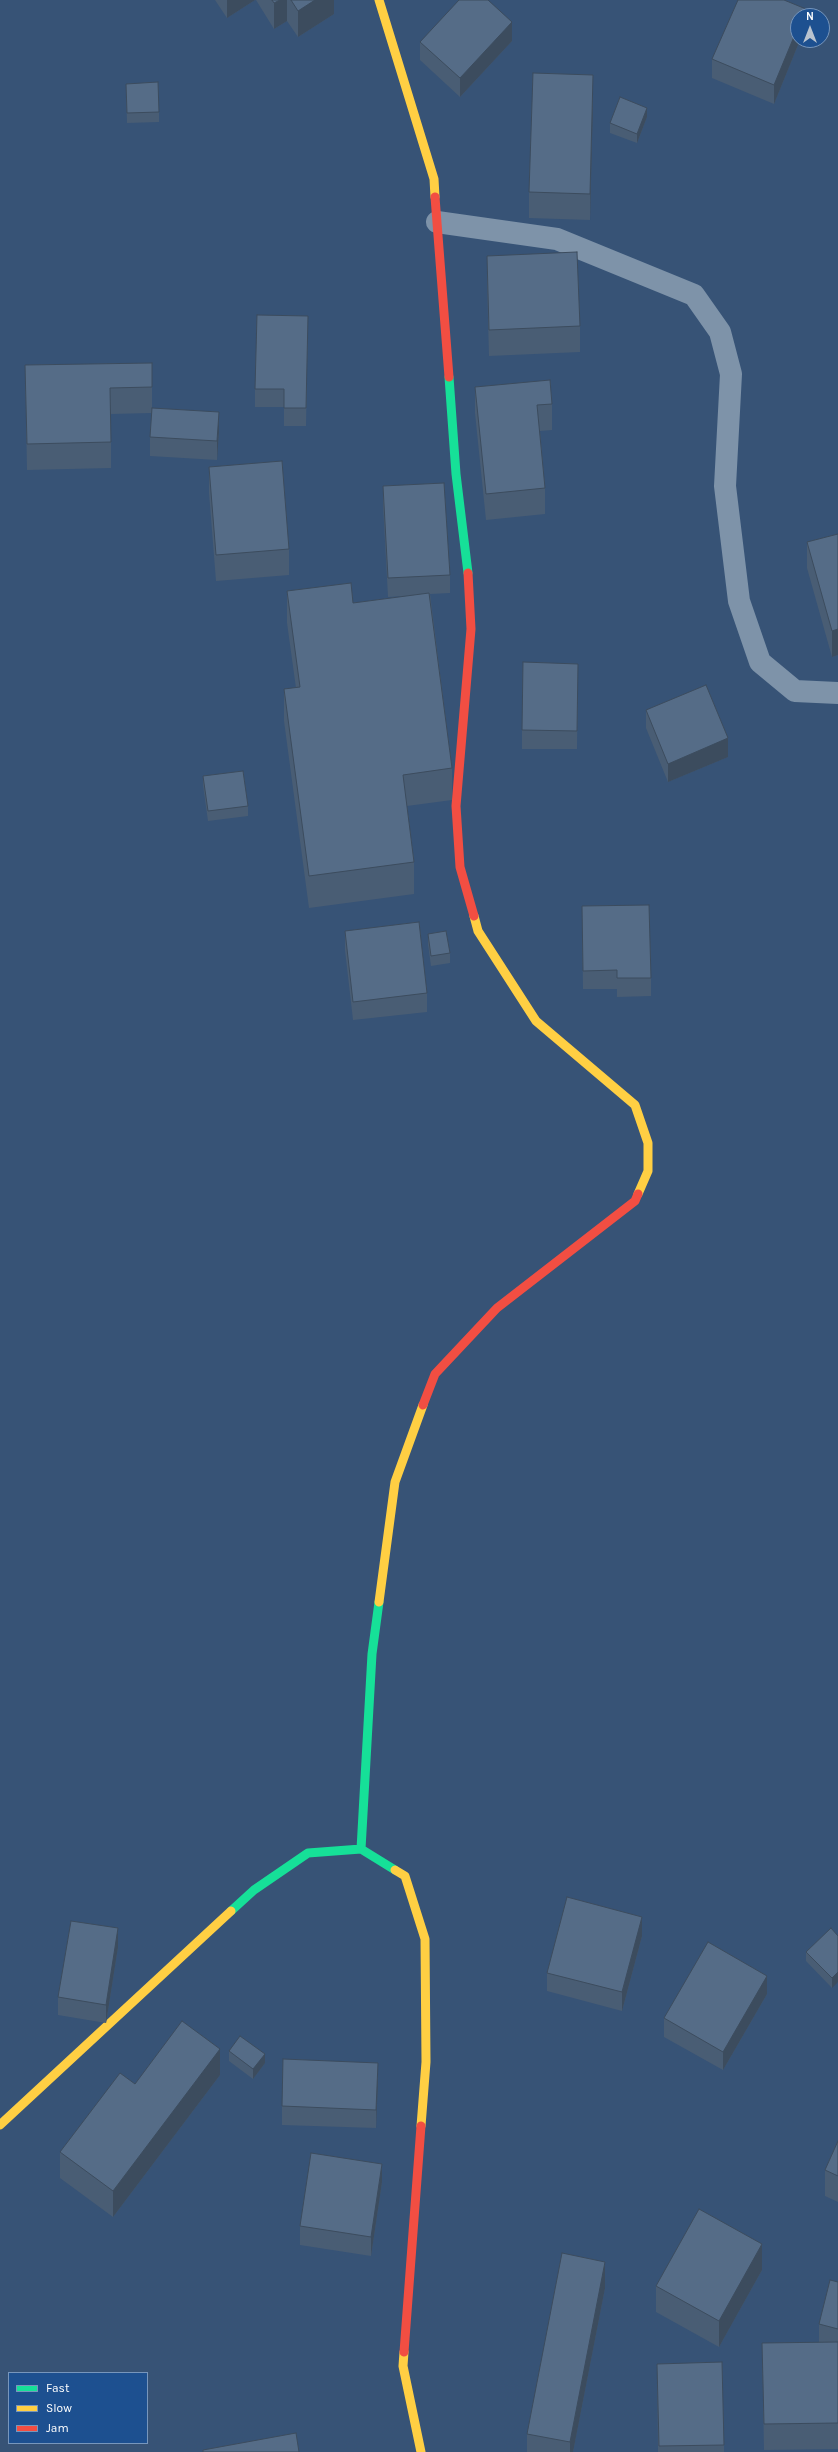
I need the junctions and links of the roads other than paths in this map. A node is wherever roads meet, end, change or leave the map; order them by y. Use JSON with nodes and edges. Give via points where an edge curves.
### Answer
{"nodes":[{"id":1,"x":379,"y":0,"type":"edge"},
{"id":2,"x":437,"y":222,"type":"junction"},
{"id":3,"x":838,"y":694,"type":"edge"},
{"id":4,"x":361,"y":1849,"type":"junction"},
{"id":5,"x":0,"y":2125,"type":"edge"},
{"id":6,"x":421,"y":2452,"type":"edge"}],
"edges":[{"from":1,"to":2,"type":"street","via":[[434,179]]},
{"from":2,"to":3,"type":"street","via":[[557,239],[694,295],[720,332],[731,374],[725,486],[739,600],[760,662],[795,691]]},
{"from":2,"to":4,"type":"street","via":[[456,474],[467,558],[471,629],[456,806],[460,867],[478,931],[536,1021],[635,1105],[648,1143],[648,1171],[635,1201],[497,1308],[435,1374],[395,1482],[372,1654]]},
{"from":4,"to":5,"type":"street","via":[[308,1853],[254,1890]]},
{"from":4,"to":6,"type":"street","via":[[404,1876],[425,1939],[426,2062],[402,2366]]}]}
